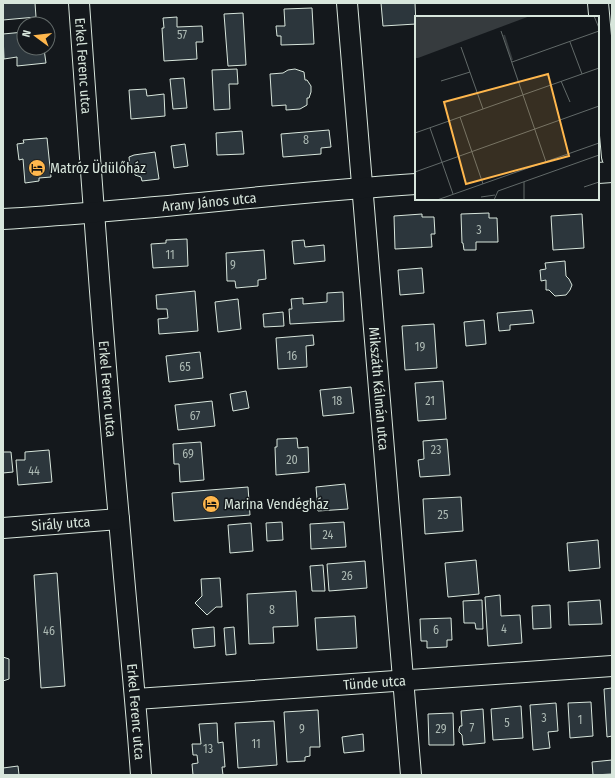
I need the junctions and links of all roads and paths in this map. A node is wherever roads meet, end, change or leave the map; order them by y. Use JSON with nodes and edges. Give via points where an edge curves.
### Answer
{"nodes":[{"id":1,"x":79,"y":3,"type":"edge"},
{"id":2,"x":347,"y":3,"type":"edge"},
{"id":3,"x":598,"y":3,"type":"edge"},
{"id":4,"x":612,"y":156,"type":"edge"},
{"id":5,"x":612,"y":172,"type":"edge"},
{"id":6,"x":599,"y":173,"type":"edge"},
{"id":7,"x":415,"y":184,"type":"edge"},
{"id":8,"x":363,"y":188,"type":"junction"},
{"id":9,"x":94,"y":213,"type":"junction"},
{"id":10,"x":3,"y":219,"type":"edge"},
{"id":11,"x":119,"y":519,"type":"junction"},
{"id":12,"x":3,"y":528,"type":"edge"},
{"id":13,"x":612,"y":666,"type":"edge"},
{"id":14,"x":402,"y":680,"type":"junction"},
{"id":15,"x":136,"y":699,"type":"junction"},
{"id":16,"x":141,"y":775,"type":"edge"},
{"id":17,"x":411,"y":775,"type":"edge"}],
"edges":[{"from":1,"to":9,"type":"street","name":"Erkel Ferenc utca"},
{"from":2,"to":8,"type":"street","name":"Mikszáth Kálmán utca"},
{"from":3,"to":4,"type":"street"},
{"from":5,"to":6,"type":"street"},
{"from":7,"to":8,"type":"street","name":"Arany János utca"},
{"from":8,"to":9,"type":"street","name":"Arany János utca"},
{"from":8,"to":14,"type":"street","name":"Mikszáth Kálmán utca"},
{"from":9,"to":10,"type":"street","name":"Arany János utca"},
{"from":9,"to":11,"type":"street","name":"Erkel Ferenc utca"},
{"from":11,"to":12,"type":"street","name":"Sirály utca"},
{"from":11,"to":15,"type":"street","name":"Erkel Ferenc utca"},
{"from":13,"to":14,"type":"street","name":"Tünde utca"},
{"from":14,"to":15,"type":"street","name":"Tünde utca"},
{"from":14,"to":17,"type":"street","name":"Mikszáth Kálmán utca"},
{"from":15,"to":16,"type":"street","name":"Erkel Ferenc utca"}]}
